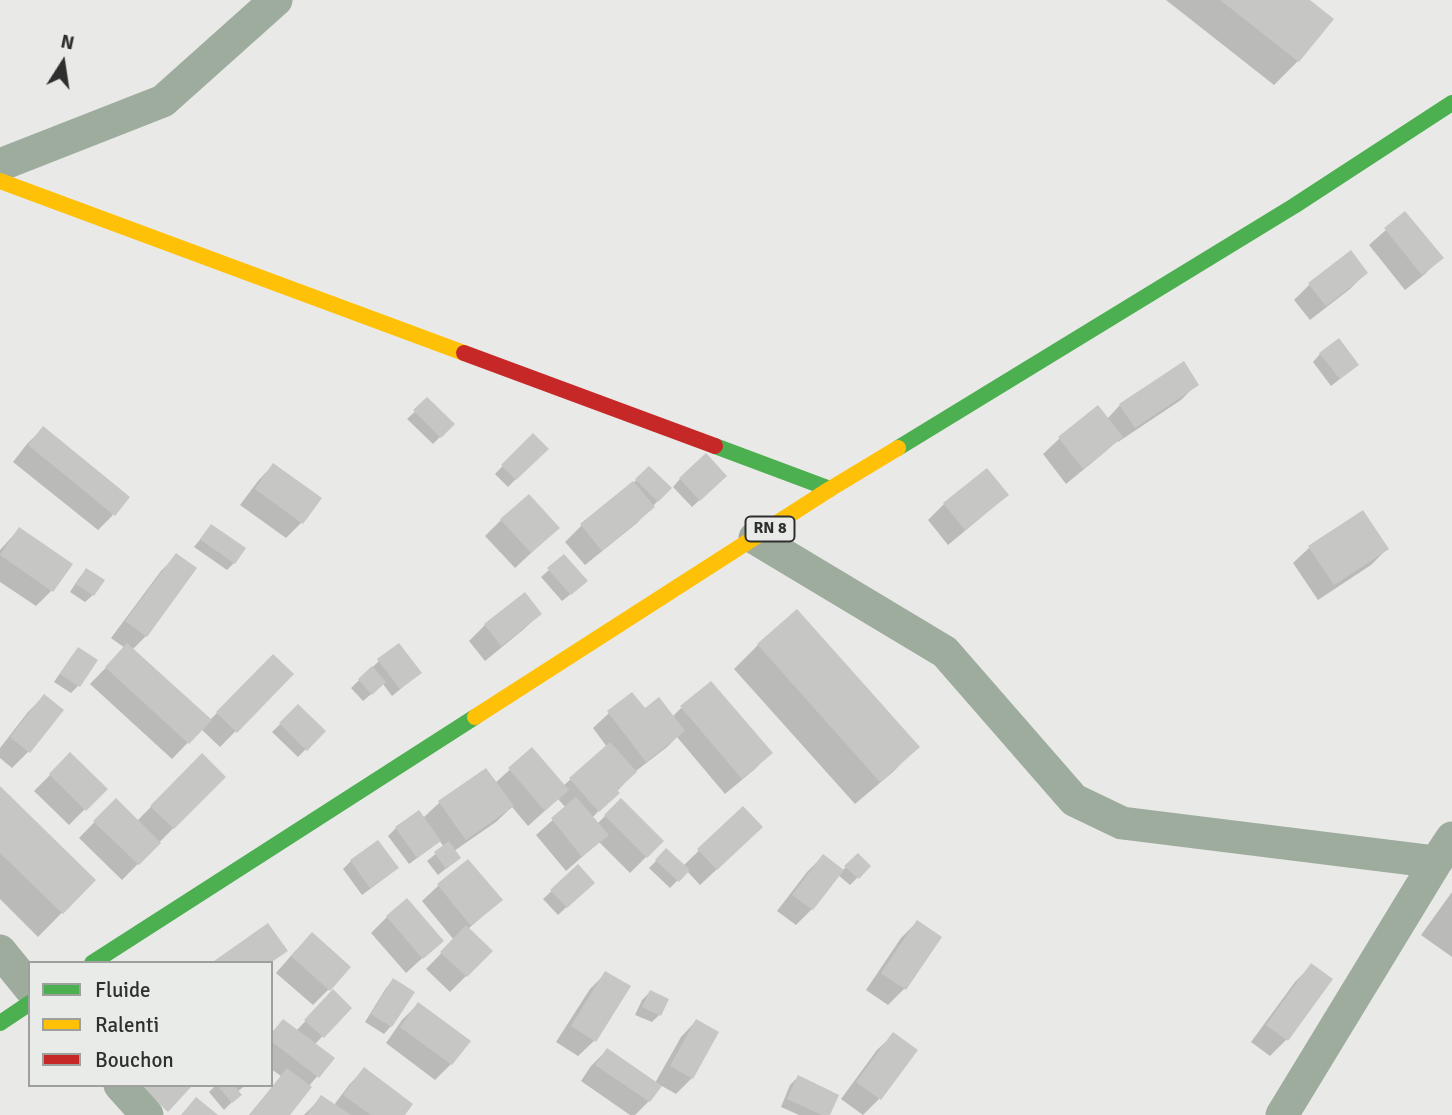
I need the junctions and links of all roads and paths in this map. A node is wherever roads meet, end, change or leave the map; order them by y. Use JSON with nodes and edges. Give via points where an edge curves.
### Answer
{"nodes":[{"id":1,"x":276,"y":0,"type":"edge"},
{"id":2,"x":1452,"y":103,"type":"edge"},
{"id":3,"x":0,"y":165,"type":"edge"},
{"id":4,"x":0,"y":181,"type":"edge"},
{"id":5,"x":830,"y":489,"type":"junction"},
{"id":6,"x":755,"y":538,"type":"junction"},
{"id":7,"x":1444,"y":850,"type":"edge"},
{"id":8,"x":0,"y":951,"type":"edge"},
{"id":9,"x":95,"y":961,"type":"edge"},
{"id":10,"x":28,"y":986,"type":"edge"},
{"id":11,"x":28,"y":1004,"type":"edge"},
{"id":12,"x":0,"y":1023,"type":"edge"},
{"id":13,"x":122,"y":1087,"type":"edge"},
{"id":14,"x":147,"y":1115,"type":"edge"},
{"id":15,"x":1282,"y":1115,"type":"edge"}],
"edges":[{"from":1,"to":3,"type":"street","via":[[163,101]]},
{"from":2,"to":5,"type":"main road","number":"RN 8","via":[[1294,206]]},
{"from":4,"to":5,"type":"main road"},
{"from":5,"to":6,"type":"main road","number":"RN 8"},
{"from":6,"to":7,"type":"street","via":[[946,652],[1074,800],[1122,823]]},
{"from":6,"to":9,"type":"main road","number":"RN 8"},
{"from":7,"to":15,"type":"street"},
{"from":8,"to":10,"type":"street"},
{"from":11,"to":12,"type":"main road"},
{"from":13,"to":14,"type":"street"}]}
